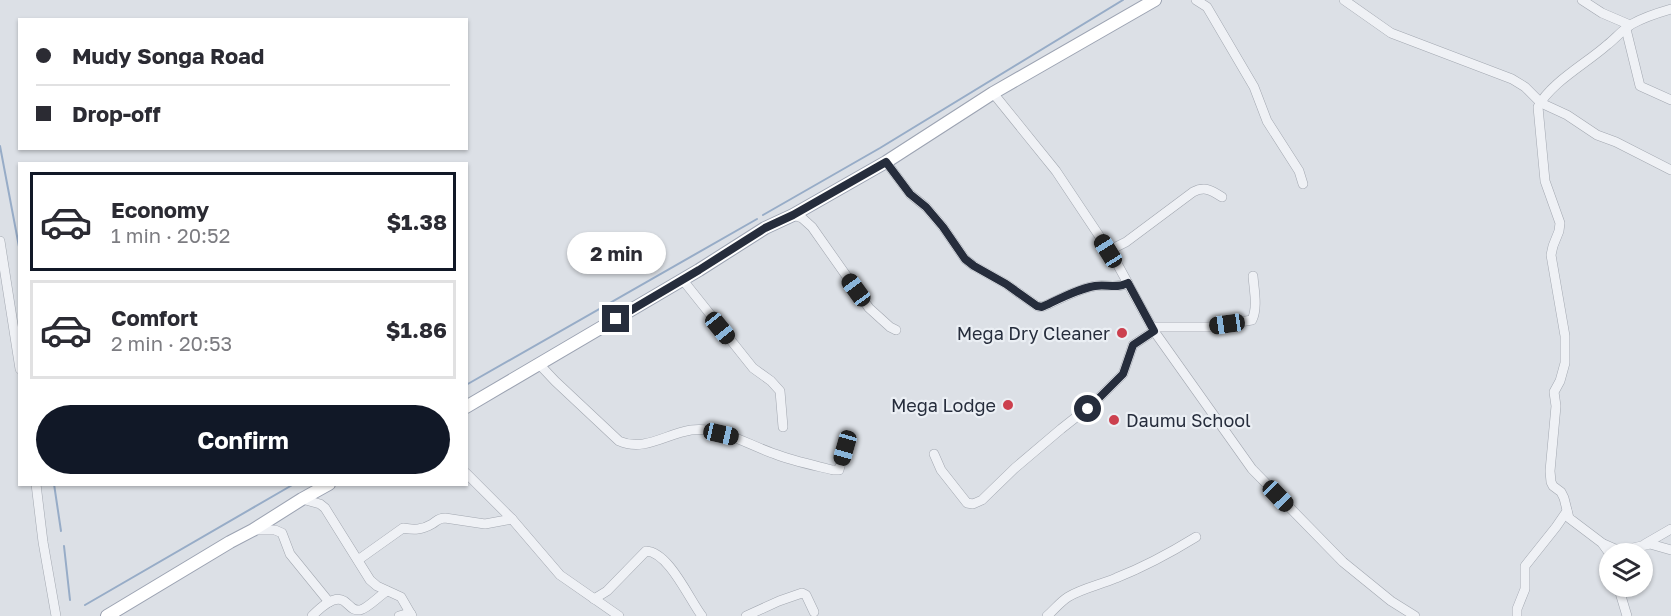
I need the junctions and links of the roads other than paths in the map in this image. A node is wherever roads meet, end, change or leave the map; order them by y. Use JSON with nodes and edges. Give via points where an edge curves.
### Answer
{"nodes":[{"id":1,"x":1155,"y":0,"type":"edge"},
{"id":2,"x":1196,"y":0,"type":"edge"},
{"id":3,"x":1344,"y":0,"type":"edge"},
{"id":4,"x":1582,"y":0,"type":"edge"},
{"id":5,"x":1671,"y":9,"type":"edge"},
{"id":6,"x":1628,"y":27,"type":"junction"},
{"id":7,"x":993,"y":93,"type":"junction"},
{"id":8,"x":1671,"y":100,"type":"edge"},
{"id":9,"x":1541,"y":103,"type":"junction"},
{"id":10,"x":886,"y":162,"type":"junction"},
{"id":11,"x":1671,"y":170,"type":"edge"},
{"id":12,"x":1303,"y":184,"type":"dead end"},
{"id":13,"x":1222,"y":197,"type":"dead end"},
{"id":14,"x":793,"y":215,"type":"junction"},
{"id":15,"x":0,"y":241,"type":"edge"},
{"id":16,"x":1108,"y":251,"type":"junction"},
{"id":17,"x":1253,"y":276,"type":"dead end"},
{"id":18,"x":682,"y":279,"type":"junction"},
{"id":19,"x":1128,"y":283,"type":"junction"},
{"id":20,"x":1153,"y":329,"type":"junction"},
{"id":21,"x":896,"y":330,"type":"dead end"},
{"id":22,"x":18,"y":356,"type":"edge"},
{"id":23,"x":539,"y":364,"type":"junction"},
{"id":24,"x":468,"y":406,"type":"edge"},
{"id":25,"x":783,"y":427,"type":"dead end"},
{"id":26,"x":845,"y":448,"type":"dead end"},
{"id":27,"x":934,"y":454,"type":"dead end"},
{"id":28,"x":468,"y":475,"type":"edge"},
{"id":29,"x":36,"y":486,"type":"edge"},
{"id":30,"x":325,"y":486,"type":"edge"},
{"id":31,"x":302,"y":499,"type":"junction"},
{"id":32,"x":1567,"y":510,"type":"junction"},
{"id":33,"x":512,"y":519,"type":"junction"},
{"id":34,"x":1671,"y":529,"type":"edge"},
{"id":35,"x":253,"y":530,"type":"junction"},
{"id":36,"x":1196,"y":537,"type":"dead end"},
{"id":37,"x":1602,"y":543,"type":"edge"},
{"id":38,"x":1647,"y":543,"type":"edge"},
{"id":39,"x":1653,"y":545,"type":"edge"},
{"id":40,"x":1671,"y":550,"type":"edge"},
{"id":41,"x":358,"y":560,"type":"junction"},
{"id":42,"x":387,"y":591,"type":"junction"},
{"id":43,"x":1621,"y":597,"type":"edge"},
{"id":44,"x":594,"y":599,"type":"junction"},
{"id":45,"x":329,"y":602,"type":"junction"},
{"id":46,"x":814,"y":612,"type":"dead end"},
{"id":47,"x":358,"y":613,"type":"edge"},
{"id":48,"x":412,"y":615,"type":"edge"},
{"id":49,"x":698,"y":615,"type":"edge"},
{"id":50,"x":56,"y":616,"type":"edge"},
{"id":51,"x":107,"y":616,"type":"edge"},
{"id":52,"x":312,"y":616,"type":"edge"},
{"id":53,"x":399,"y":616,"type":"edge"},
{"id":54,"x":619,"y":616,"type":"edge"},
{"id":55,"x":746,"y":616,"type":"edge"},
{"id":56,"x":1047,"y":616,"type":"edge"},
{"id":57,"x":1415,"y":616,"type":"edge"},
{"id":58,"x":1517,"y":616,"type":"edge"},
{"id":59,"x":1627,"y":616,"type":"edge"}],
"edges":[{"from":1,"to":7,"type":"main road"},
{"from":2,"to":12,"type":"street","via":[[1207,7],[1254,87],[1266,121],[1299,171]]},
{"from":3,"to":9,"type":"street","via":[[1390,33],[1512,79]]},
{"from":4,"to":6,"type":"street"},
{"from":5,"to":6,"type":"street"},
{"from":6,"to":8,"type":"street","via":[[1640,86]]},
{"from":6,"to":9,"type":"street","via":[[1572,71]]},
{"from":7,"to":10,"type":"main road"},
{"from":7,"to":16,"type":"street","via":[[1056,171]]},
{"from":9,"to":11,"type":"street"},
{"from":9,"to":32,"type":"street","via":[[1538,111],[1545,181],[1560,223],[1551,255],[1566,336],[1565,363],[1554,392],[1550,471],[1551,482],[1561,492]]},
{"from":10,"to":14,"type":"main road"},
{"from":10,"to":19,"type":"street","via":[[910,194],[943,227],[965,259],[1037,306],[1096,286]]},
{"from":13,"to":16,"type":"street","via":[[1200,188]]},
{"from":14,"to":18,"type":"main road"},
{"from":14,"to":21,"type":"street","via":[[812,227],[869,308]]},
{"from":15,"to":22,"type":"street"},
{"from":16,"to":19,"type":"street"},
{"from":17,"to":20,"type":"street","via":[[1252,320],[1209,327]]},
{"from":18,"to":23,"type":"main road"},
{"from":18,"to":25,"type":"street","via":[[753,368],[780,391]]},
{"from":19,"to":20,"type":"street"},
{"from":20,"to":27,"type":"street","via":[[1133,345],[1123,374],[982,500],[967,503]]},
{"from":20,"to":57,"type":"street","via":[[1261,479],[1342,562]]},
{"from":23,"to":24,"type":"main road"},
{"from":23,"to":26,"type":"street","via":[[625,444],[656,442],[689,430],[703,430],[740,438],[774,454],[833,470],[839,470]]},
{"from":28,"to":33,"type":"street"},
{"from":29,"to":50,"type":"street"},
{"from":30,"to":31,"type":"main road"},
{"from":31,"to":35,"type":"main road"},
{"from":31,"to":41,"type":"street","via":[[325,508]]},
{"from":32,"to":37,"type":"street","via":[[1572,521]]},
{"from":32,"to":58,"type":"street","via":[[1525,566],[1525,589]]},
{"from":33,"to":41,"type":"street","via":[[485,524],[439,518],[416,530],[403,528]]},
{"from":33,"to":44,"type":"street","via":[[560,575]]},
{"from":34,"to":38,"type":"street"},
{"from":35,"to":45,"type":"street","via":[[282,533],[290,554]]},
{"from":35,"to":51,"type":"main road"},
{"from":36,"to":56,"type":"street","via":[[1141,567],[1066,598]]},
{"from":39,"to":40,"type":"street"},
{"from":41,"to":42,"type":"street","via":[[370,579]]},
{"from":42,"to":47,"type":"street"},
{"from":42,"to":48,"type":"street","via":[[401,597]]},
{"from":43,"to":59,"type":"street"},
{"from":44,"to":49,"type":"street","via":[[650,551],[680,581]]},
{"from":44,"to":54,"type":"street"},
{"from":45,"to":47,"type":"street","via":[[344,600]]},
{"from":45,"to":52,"type":"street"},
{"from":46,"to":55,"type":"street","via":[[802,593]]},
{"from":48,"to":53,"type":"street"}]}
